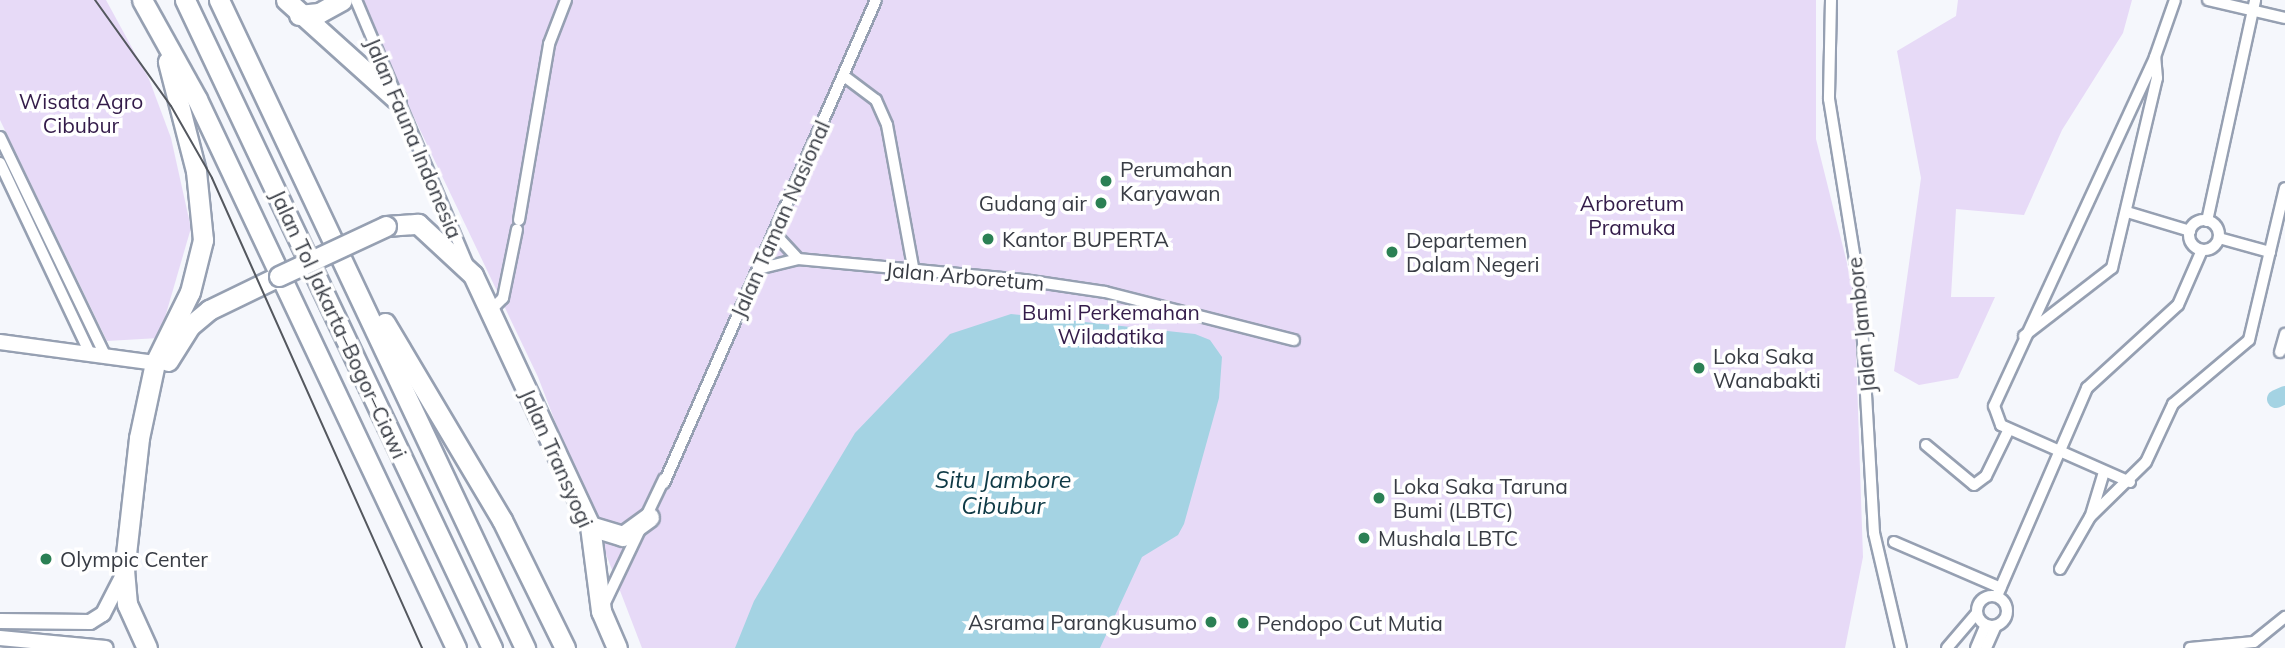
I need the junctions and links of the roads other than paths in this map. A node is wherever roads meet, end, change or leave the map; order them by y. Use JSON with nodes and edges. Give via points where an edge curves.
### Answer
{"nodes":[{"id":1,"x":140,"y":0,"type":"edge"},
{"id":2,"x":186,"y":0,"type":"edge"},
{"id":3,"x":219,"y":0,"type":"edge"},
{"id":4,"x":342,"y":0,"type":"edge"},
{"id":5,"x":356,"y":0,"type":"edge"},
{"id":6,"x":566,"y":0,"type":"edge"},
{"id":7,"x":876,"y":0,"type":"edge"},
{"id":8,"x":1831,"y":0,"type":"edge"},
{"id":9,"x":2175,"y":0,"type":"edge"},
{"id":10,"x":2208,"y":0,"type":"edge"},
{"id":11,"x":2254,"y":5,"type":"edge"},
{"id":12,"x":293,"y":7,"type":"edge"},
{"id":13,"x":2285,"y":18,"type":"edge"},
{"id":14,"x":2155,"y":57,"type":"junction"},
{"id":15,"x":844,"y":76,"type":"junction"},
{"id":16,"x":396,"y":99,"type":"junction"},
{"id":17,"x":0,"y":137,"type":"edge"},
{"id":18,"x":0,"y":163,"type":"edge"},
{"id":19,"x":2285,"y":188,"type":"edge"},
{"id":20,"x":2127,"y":212,"type":"junction"},
{"id":21,"x":2207,"y":220,"type":"junction"},
{"id":22,"x":2190,"y":231,"type":"junction"},
{"id":23,"x":331,"y":232,"type":"junction"},
{"id":24,"x":775,"y":234,"type":"junction"},
{"id":25,"x":2219,"y":238,"type":"junction"},
{"id":26,"x":2202,"y":250,"type":"junction"},
{"id":27,"x":2270,"y":252,"type":"junction"},
{"id":28,"x":798,"y":259,"type":"junction"},
{"id":29,"x":758,"y":269,"type":"junction"},
{"id":30,"x":914,"y":271,"type":"junction"},
{"id":31,"x":473,"y":275,"type":"junction"},
{"id":32,"x":491,"y":310,"type":"junction"},
{"id":33,"x":2285,"y":334,"type":"edge"},
{"id":34,"x":2022,"y":338,"type":"junction"},
{"id":35,"x":1294,"y":340,"type":"dead end"},
{"id":36,"x":0,"y":342,"type":"edge"},
{"id":37,"x":97,"y":352,"type":"junction"},
{"id":38,"x":2280,"y":352,"type":"dead end"},
{"id":39,"x":155,"y":363,"type":"junction"},
{"id":40,"x":145,"y":402,"type":"junction"},
{"id":41,"x":2009,"y":429,"type":"junction"},
{"id":42,"x":1926,"y":445,"type":"dead end"},
{"id":43,"x":2058,"y":451,"type":"junction"},
{"id":44,"x":2104,"y":472,"type":"junction"},
{"id":45,"x":2130,"y":482,"type":"junction"},
{"id":46,"x":649,"y":517,"type":"junction"},
{"id":47,"x":2090,"y":517,"type":"junction"},
{"id":48,"x":590,"y":526,"type":"junction"},
{"id":49,"x":1894,"y":542,"type":"dead end"},
{"id":50,"x":2060,"y":569,"type":"dead end"},
{"id":51,"x":124,"y":572,"type":"junction"},
{"id":52,"x":1999,"y":592,"type":"junction"},
{"id":53,"x":601,"y":611,"type":"junction"},
{"id":54,"x":1977,"y":614,"type":"junction"},
{"id":55,"x":2285,"y":617,"type":"edge"},
{"id":56,"x":0,"y":621,"type":"edge"},
{"id":57,"x":1991,"y":626,"type":"junction"},
{"id":58,"x":0,"y":638,"type":"edge"},
{"id":59,"x":613,"y":644,"type":"edge"},
{"id":60,"x":2259,"y":644,"type":"edge"},
{"id":61,"x":106,"y":648,"type":"edge"},
{"id":62,"x":147,"y":648,"type":"edge"},
{"id":63,"x":456,"y":648,"type":"edge"},
{"id":64,"x":492,"y":648,"type":"edge"},
{"id":65,"x":525,"y":648,"type":"edge"},
{"id":66,"x":565,"y":648,"type":"edge"},
{"id":67,"x":1901,"y":648,"type":"edge"},
{"id":68,"x":1947,"y":648,"type":"edge"},
{"id":69,"x":1976,"y":648,"type":"edge"},
{"id":70,"x":1986,"y":648,"type":"edge"},
{"id":71,"x":2190,"y":648,"type":"edge"}],
"edges":[{"from":1,"to":39,"type":"highway","via":[[176,88],[202,209],[199,267]]},
{"from":1,"to":63,"type":"highway","via":[[197,99]]},
{"from":2,"to":64,"type":"highway","name":"Jalan Tol Jakarta–Bogor–Ciawi"},
{"from":3,"to":23,"type":"highway","name":"Jalan Tol Jakarta–Bogor–Ciawi"},
{"from":4,"to":12,"type":"highway","via":[[319,13]]},
{"from":5,"to":16,"type":"street","name":"Jalan Fauna Indonesia"},
{"from":6,"to":32,"type":"street","via":[[548,52],[503,298]]},
{"from":7,"to":15,"type":"street","name":"Jalan Taman Nasional"},
{"from":8,"to":67,"type":"street","name":"Jalan Jambore","via":[[1829,99],[1860,290],[1874,533]]},
{"from":9,"to":14,"type":"street"},
{"from":10,"to":11,"type":"street"},
{"from":11,"to":13,"type":"street"},
{"from":11,"to":21,"type":"street"},
{"from":12,"to":16,"type":"highway"},
{"from":14,"to":20,"type":"street","via":[[2157,78]]},
{"from":14,"to":34,"type":"street"},
{"from":15,"to":24,"type":"street","name":"Jalan Taman Nasional"},
{"from":15,"to":30,"type":"street","via":[[876,100],[887,125]]},
{"from":16,"to":31,"type":"street","name":"Jalan Fauna Indonesia"},
{"from":17,"to":37,"type":"street"},
{"from":18,"to":37,"type":"street"},
{"from":19,"to":27,"type":"street"},
{"from":20,"to":22,"type":"street"},
{"from":20,"to":34,"type":"street","via":[[2112,268]]},
{"from":21,"to":22,"type":"street"},
{"from":21,"to":25,"type":"street"},
{"from":22,"to":26,"type":"street","via":[[2192,243]]},
{"from":23,"to":65,"type":"highway","name":"Jalan Tol Jakarta–Bogor–Ciawi"},
{"from":23,"to":66,"type":"highway","via":[[502,520]]},
{"from":24,"to":28,"type":"street"},
{"from":24,"to":29,"type":"street","name":"Jalan Taman Nasional"},
{"from":25,"to":26,"type":"street"},
{"from":25,"to":27,"type":"street"},
{"from":26,"to":43,"type":"street","via":[[2178,304],[2096,375]]},
{"from":27,"to":45,"type":"street","via":[[2249,340],[2174,404]]},
{"from":28,"to":29,"type":"street","name":"Jalan Arboretum"},
{"from":28,"to":30,"type":"street","name":"Jalan Arboretum"},
{"from":29,"to":46,"type":"street","name":"Jalan Taman Nasional"},
{"from":30,"to":35,"type":"street","name":"Jalan Arboretum","via":[[1105,292]]},
{"from":31,"to":32,"type":"highway","name":"Jalan Transyogi"},
{"from":31,"to":40,"type":"highway","name":"Jalan Transyogi","bridge":true,"via":[[418,224],[386,226],[209,310],[190,326]]},
{"from":32,"to":48,"type":"highway","name":"Jalan Transyogi"},
{"from":33,"to":38,"type":"street"},
{"from":34,"to":41,"type":"street","via":[[1994,406],[1997,420]]},
{"from":36,"to":37,"type":"street"},
{"from":37,"to":39,"type":"street"},
{"from":39,"to":40,"type":"highway"},
{"from":40,"to":51,"type":"highway"},
{"from":41,"to":42,"type":"street","via":[[1991,469],[1974,485]]},
{"from":41,"to":43,"type":"street"},
{"from":43,"to":44,"type":"street"},
{"from":43,"to":52,"type":"street"},
{"from":44,"to":45,"type":"street"},
{"from":44,"to":47,"type":"street"},
{"from":45,"to":47,"type":"street"},
{"from":46,"to":48,"type":"highway","via":[[623,536]]},
{"from":46,"to":53,"type":"street","name":"Jalan Taman Nasional"},
{"from":47,"to":50,"type":"street"},
{"from":48,"to":53,"type":"highway","name":"Jalan Transyogi"},
{"from":49,"to":52,"type":"street"},
{"from":51,"to":56,"type":"street","via":[[103,614],[90,622]]},
{"from":51,"to":62,"type":"highway","via":[[127,604]]},
{"from":52,"to":54,"type":"street","via":[[1982,600]]},
{"from":52,"to":57,"type":"street","via":[[2008,611]]},
{"from":53,"to":59,"type":"highway","name":"Jalan Transyogi"},
{"from":54,"to":57,"type":"street"},
{"from":54,"to":68,"type":"street"},
{"from":55,"to":60,"type":"street"},
{"from":57,"to":69,"type":"street"},
{"from":57,"to":70,"type":"street"},
{"from":58,"to":61,"type":"street"},
{"from":60,"to":71,"type":"street"}]}
